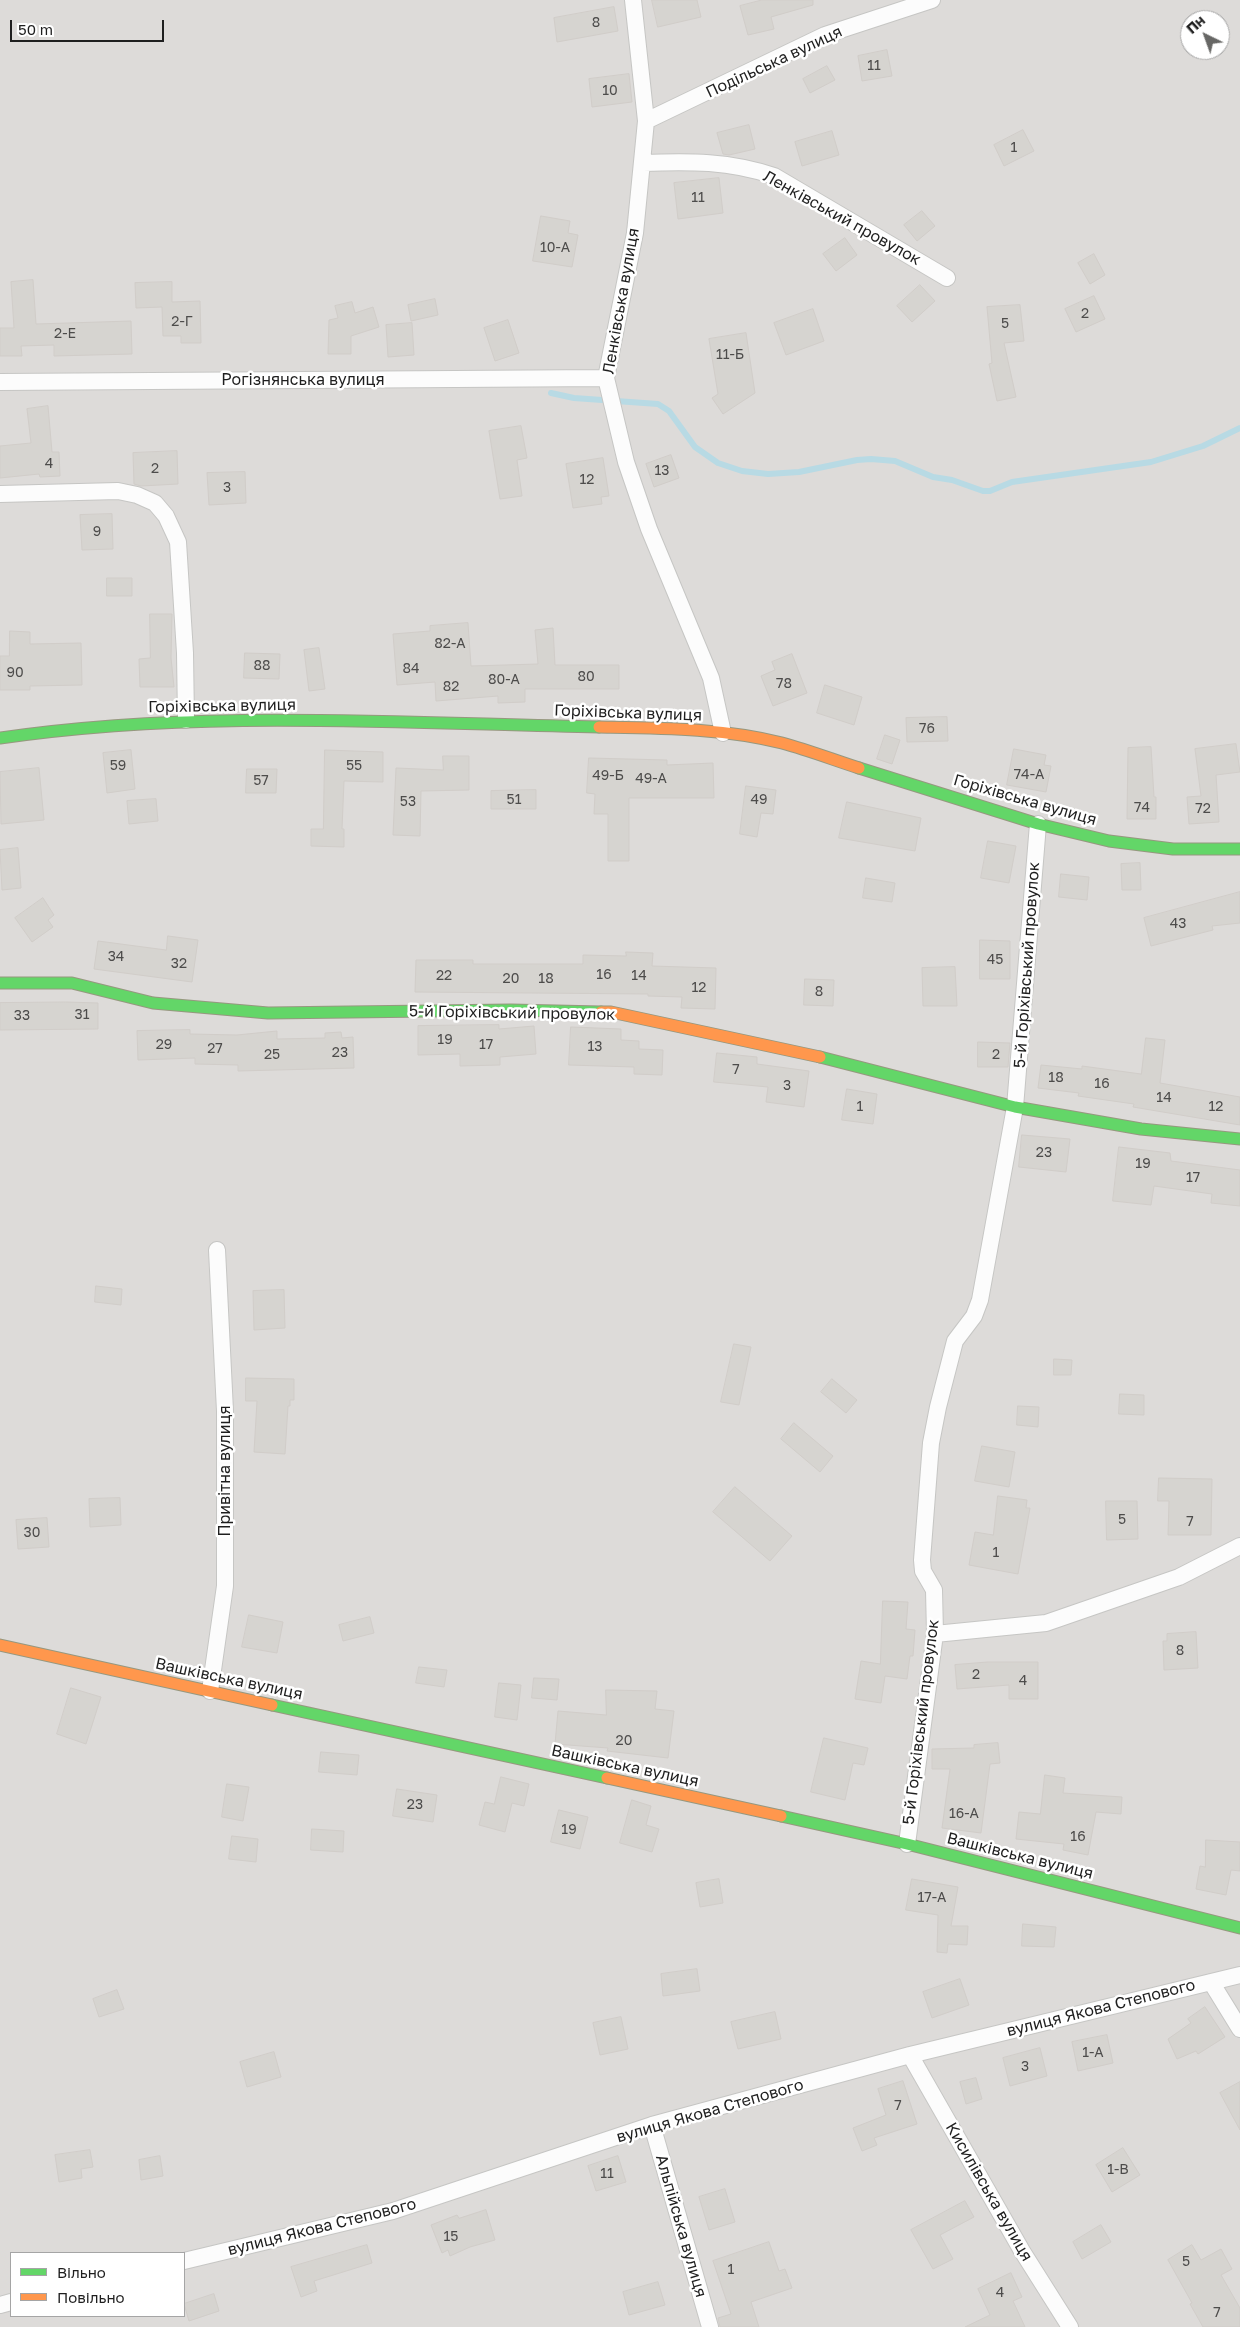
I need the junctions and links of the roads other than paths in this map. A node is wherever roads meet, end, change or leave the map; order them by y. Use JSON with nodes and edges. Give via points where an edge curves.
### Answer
{"nodes":[{"id":1,"x":633,"y":0,"type":"edge"},
{"id":2,"x":932,"y":0,"type":"edge"},
{"id":3,"x":646,"y":121,"type":"junction"},
{"id":4,"x":643,"y":163,"type":"junction"},
{"id":5,"x":947,"y":278,"type":"dead end"},
{"id":6,"x":606,"y":378,"type":"junction"},
{"id":7,"x":0,"y":382,"type":"edge"},
{"id":8,"x":0,"y":494,"type":"edge"},
{"id":9,"x":186,"y":720,"type":"junction"},
{"id":10,"x":723,"y":733,"type":"junction"},
{"id":11,"x":0,"y":738,"type":"edge"},
{"id":12,"x":1038,"y":824,"type":"junction"},
{"id":13,"x":1240,"y":849,"type":"edge"},
{"id":14,"x":0,"y":983,"type":"edge"},
{"id":15,"x":1015,"y":1107,"type":"junction"},
{"id":16,"x":1240,"y":1139,"type":"edge"},
{"id":17,"x":217,"y":1250,"type":"dead end"},
{"id":18,"x":1240,"y":1546,"type":"edge"},
{"id":19,"x":934,"y":1634,"type":"junction"},
{"id":20,"x":0,"y":1645,"type":"edge"},
{"id":21,"x":210,"y":1691,"type":"junction"},
{"id":22,"x":907,"y":1844,"type":"junction"},
{"id":23,"x":1240,"y":1928,"type":"edge"},
{"id":24,"x":1240,"y":1975,"type":"edge"},
{"id":25,"x":1211,"y":1982,"type":"junction"},
{"id":26,"x":1240,"y":2029,"type":"edge"},
{"id":27,"x":910,"y":2055,"type":"junction"},
{"id":28,"x":652,"y":2125,"type":"junction"},
{"id":29,"x":185,"y":2261,"type":"edge"},
{"id":30,"x":710,"y":2327,"type":"edge"},
{"id":31,"x":1070,"y":2327,"type":"edge"}],
"edges":[{"from":1,"to":3,"type":"street","name":"Ленківська вулиця"},
{"from":2,"to":3,"type":"street","name":"Подільська вулиця","via":[[825,35]]},
{"from":3,"to":4,"type":"street","name":"Ленківська вулиця"},
{"from":4,"to":5,"type":"street","name":"Ленківський провулок","via":[[724,163],[774,176]]},
{"from":4,"to":6,"type":"street","name":"Ленківська вулиця","via":[[634,232]]},
{"from":6,"to":7,"type":"street","name":"Рогізнянська вулиця"},
{"from":6,"to":10,"type":"street","name":"Ленківська вулиця","via":[[626,462],[649,529],[711,678]]},
{"from":8,"to":9,"type":"street","via":[[118,490],[155,502],[166,516],[178,542]]},
{"from":9,"to":10,"type":"street","name":"Горіхівська вулиця","via":[[659,728]]},
{"from":9,"to":11,"type":"street","name":"Горіхівська вулиця","via":[[55,730]]},
{"from":10,"to":12,"type":"street","name":"Горіхівська вулиця","via":[[781,743]]},
{"from":12,"to":13,"type":"street","name":"Горіхівська вулиця","via":[[1137,845]]},
{"from":12,"to":15,"type":"street","name":"5-й Горіхівський провулок"},
{"from":14,"to":15,"type":"street","name":"5-й Горіхівський провулок","via":[[72,983],[153,1003],[268,1013],[610,1012],[864,1067]]},
{"from":15,"to":16,"type":"street","via":[[1141,1129]]},
{"from":15,"to":19,"type":"street","name":"5-й Горіхівський провулок","via":[[980,1300],[974,1316],[955,1341],[931,1443],[922,1560],[923,1571],[934,1590]]},
{"from":17,"to":21,"type":"street","name":"Привітна вулиця","via":[[225,1410],[225,1586]]},
{"from":18,"to":19,"type":"street","via":[[1179,1577],[1046,1623]]},
{"from":19,"to":22,"type":"street","name":"5-й Горіхівський провулок"},
{"from":20,"to":21,"type":"street","name":"Вашківська вулиця"},
{"from":21,"to":22,"type":"street","name":"Вашківська вулиця"},
{"from":22,"to":23,"type":"street","name":"Вашківська вулиця"},
{"from":24,"to":25,"type":"street","name":"вулиця Якова Степового"},
{"from":25,"to":26,"type":"street"},
{"from":25,"to":27,"type":"street","name":"вулиця Якова Степового"},
{"from":27,"to":28,"type":"street","name":"вулиця Якова Степового"},
{"from":27,"to":31,"type":"street","name":"Кисилівська вулиця","via":[[1022,2251]]},
{"from":28,"to":29,"type":"street","name":"вулиця Якова Степового","via":[[393,2211]]},
{"from":28,"to":30,"type":"street","name":"Альпійська вулиця"}]}
